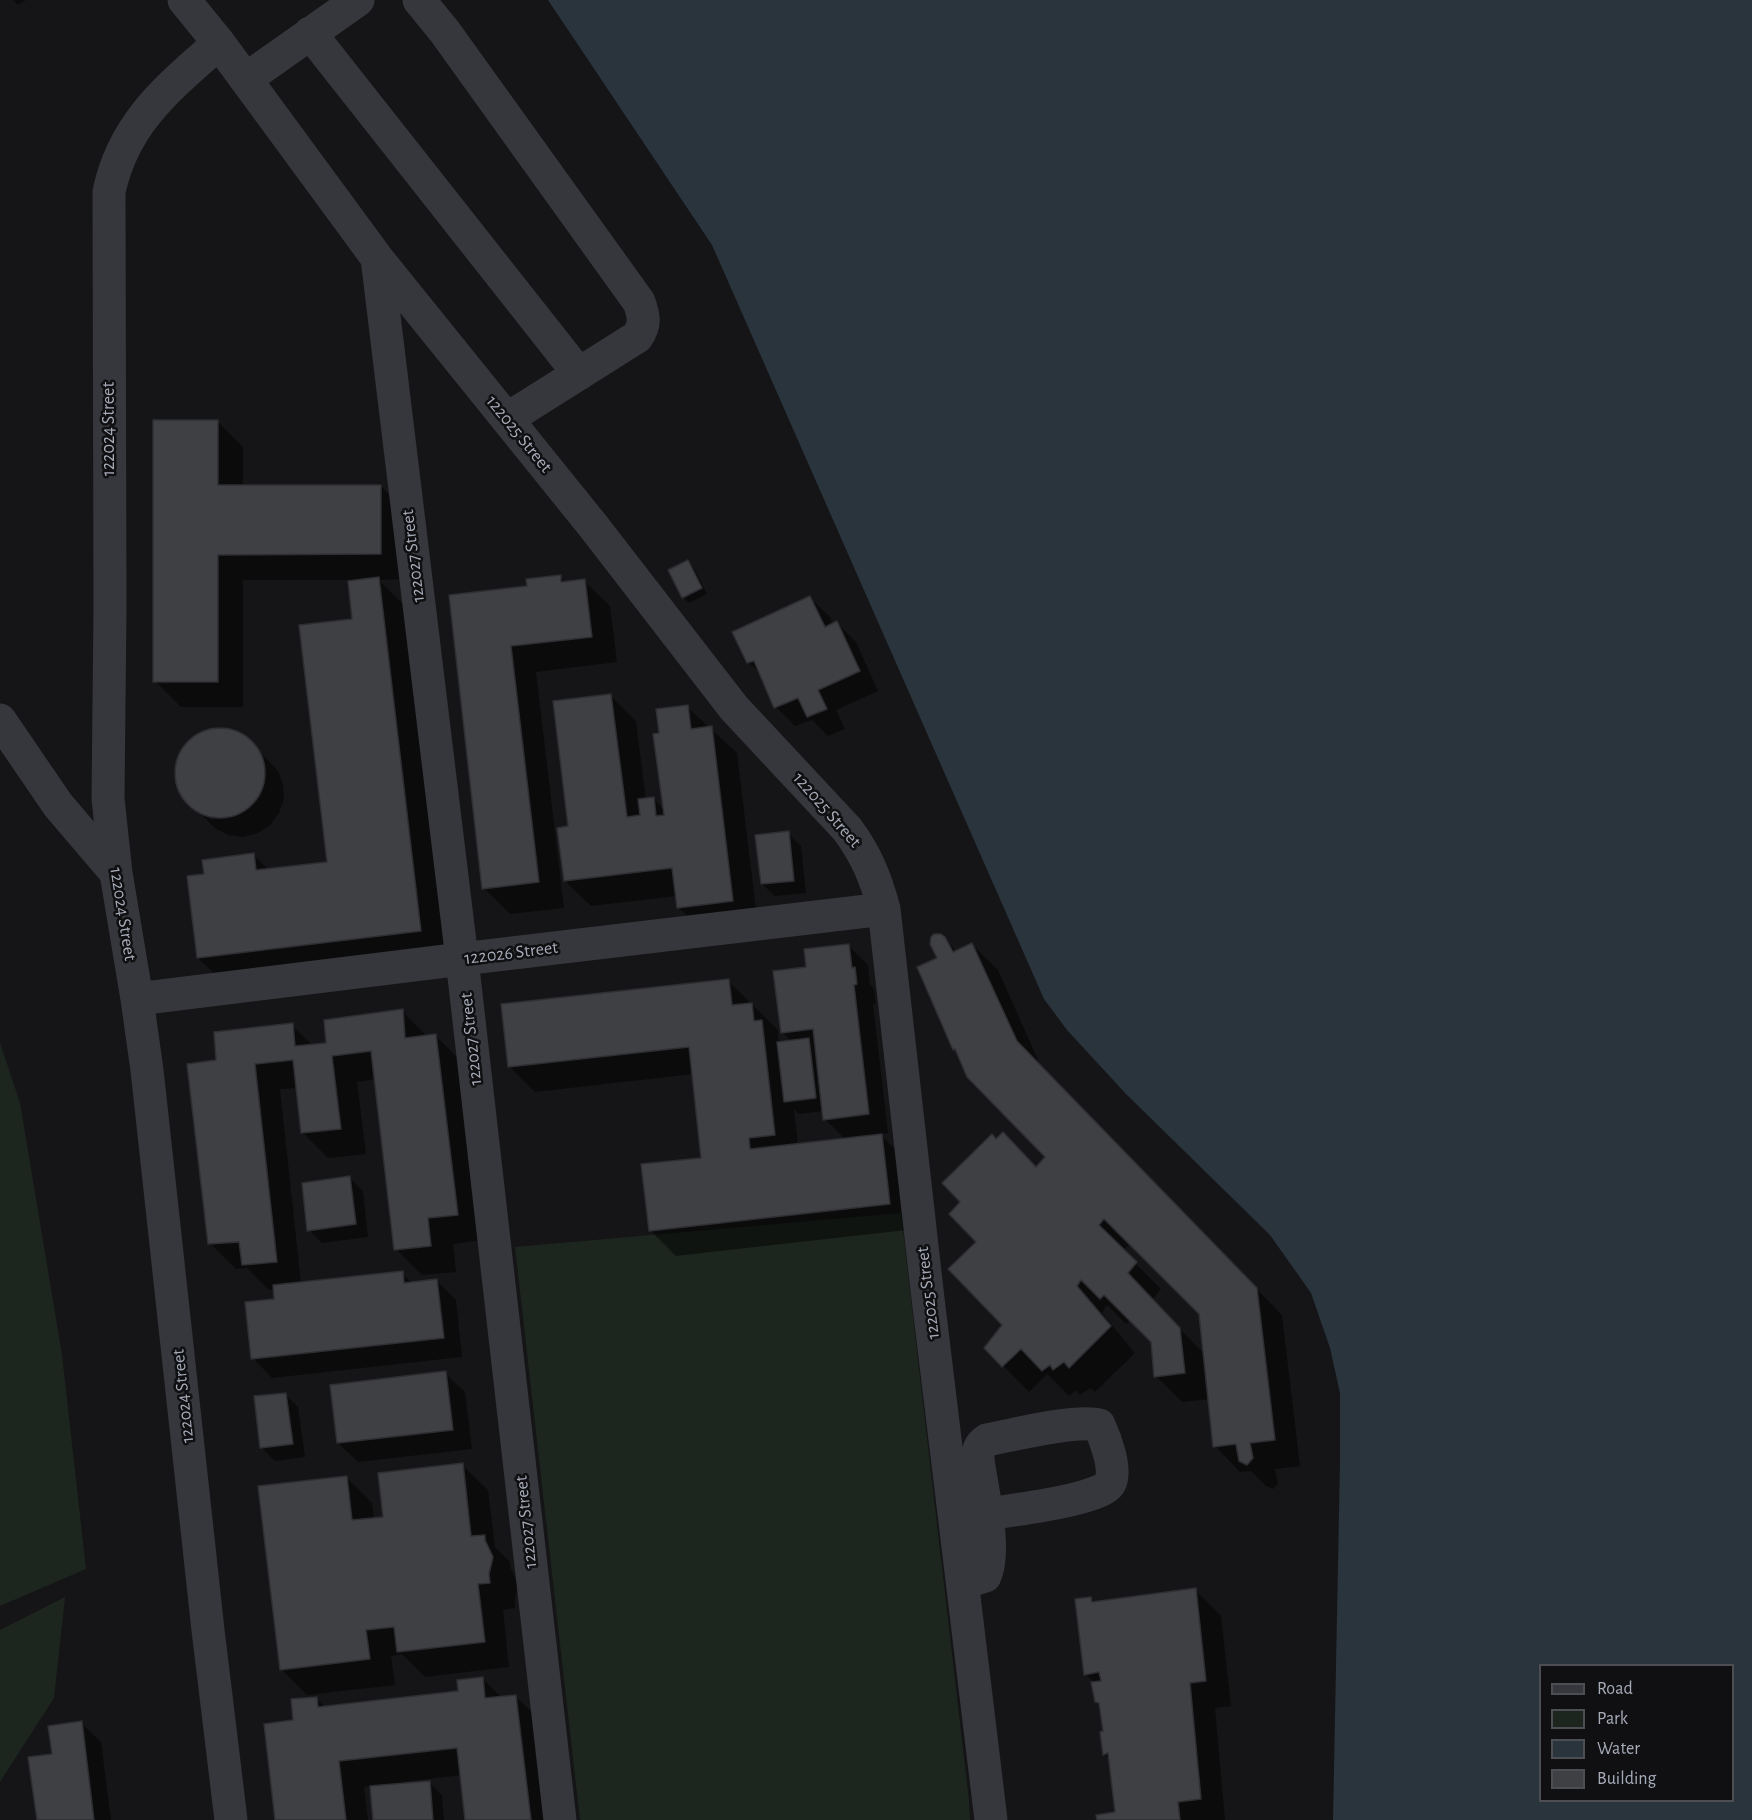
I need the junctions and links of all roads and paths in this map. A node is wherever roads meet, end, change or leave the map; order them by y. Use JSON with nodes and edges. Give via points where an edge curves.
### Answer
{"nodes":[{"id":1,"x":184,"y":0,"type":"edge"},
{"id":2,"x":358,"y":0,"type":"edge"},
{"id":3,"x":419,"y":0,"type":"edge"},
{"id":4,"x":310,"y":33,"type":"junction"},
{"id":5,"x":219,"y":43,"type":"junction"},
{"id":6,"x":246,"y":79,"type":"junction"},
{"id":7,"x":377,"y":258,"type":"junction"},
{"id":8,"x":579,"y":374,"type":"junction"},
{"id":9,"x":507,"y":419,"type":"junction"},
{"id":10,"x":0,"y":720,"type":"edge"},
{"id":11,"x":116,"y":873,"type":"junction"},
{"id":12,"x":884,"y":909,"type":"junction"},
{"id":13,"x":462,"y":959,"type":"junction"},
{"id":14,"x":137,"y":999,"type":"junction"},
{"id":15,"x":986,"y":1515,"type":"dead end"},
{"id":16,"x":963,"y":1583,"type":"junction"},
{"id":17,"x":231,"y":1820,"type":"edge"},
{"id":18,"x":560,"y":1820,"type":"edge"},
{"id":19,"x":991,"y":1820,"type":"edge"}],
"edges":[{"from":1,"to":5,"type":"street","name":"122025 Street"},
{"from":2,"to":4,"type":"street"},
{"from":3,"to":8,"type":"street","via":[[639,302],[645,323],[637,337]]},
{"from":4,"to":6,"type":"street"},
{"from":4,"to":8,"type":"street"},
{"from":5,"to":6,"type":"street","name":"122025 Street"},
{"from":5,"to":11,"type":"street","name":"122024 Street","via":[[146,111],[124,145],[109,192],[108,799]]},
{"from":6,"to":7,"type":"street","name":"122025 Street"},
{"from":7,"to":9,"type":"street","name":"122025 Street"},
{"from":7,"to":13,"type":"street","name":"122027 Street"},
{"from":8,"to":9,"type":"street"},
{"from":9,"to":12,"type":"street","name":"122025 Street","via":[[734,708],[861,847],[874,873]]},
{"from":10,"to":11,"type":"street","via":[[58,805]]},
{"from":11,"to":14,"type":"street","name":"122024 Street"},
{"from":12,"to":13,"type":"street","name":"122026 Street"},
{"from":12,"to":16,"type":"street","name":"122025 Street"},
{"from":13,"to":14,"type":"street","name":"122026 Street"},
{"from":13,"to":18,"type":"street","name":"122027 Street"},
{"from":14,"to":17,"type":"street","name":"122024 Street"},
{"from":15,"to":16,"type":"street","via":[[990,1566],[985,1576]]},
{"from":16,"to":19,"type":"street","name":"122025 Street"}]}
